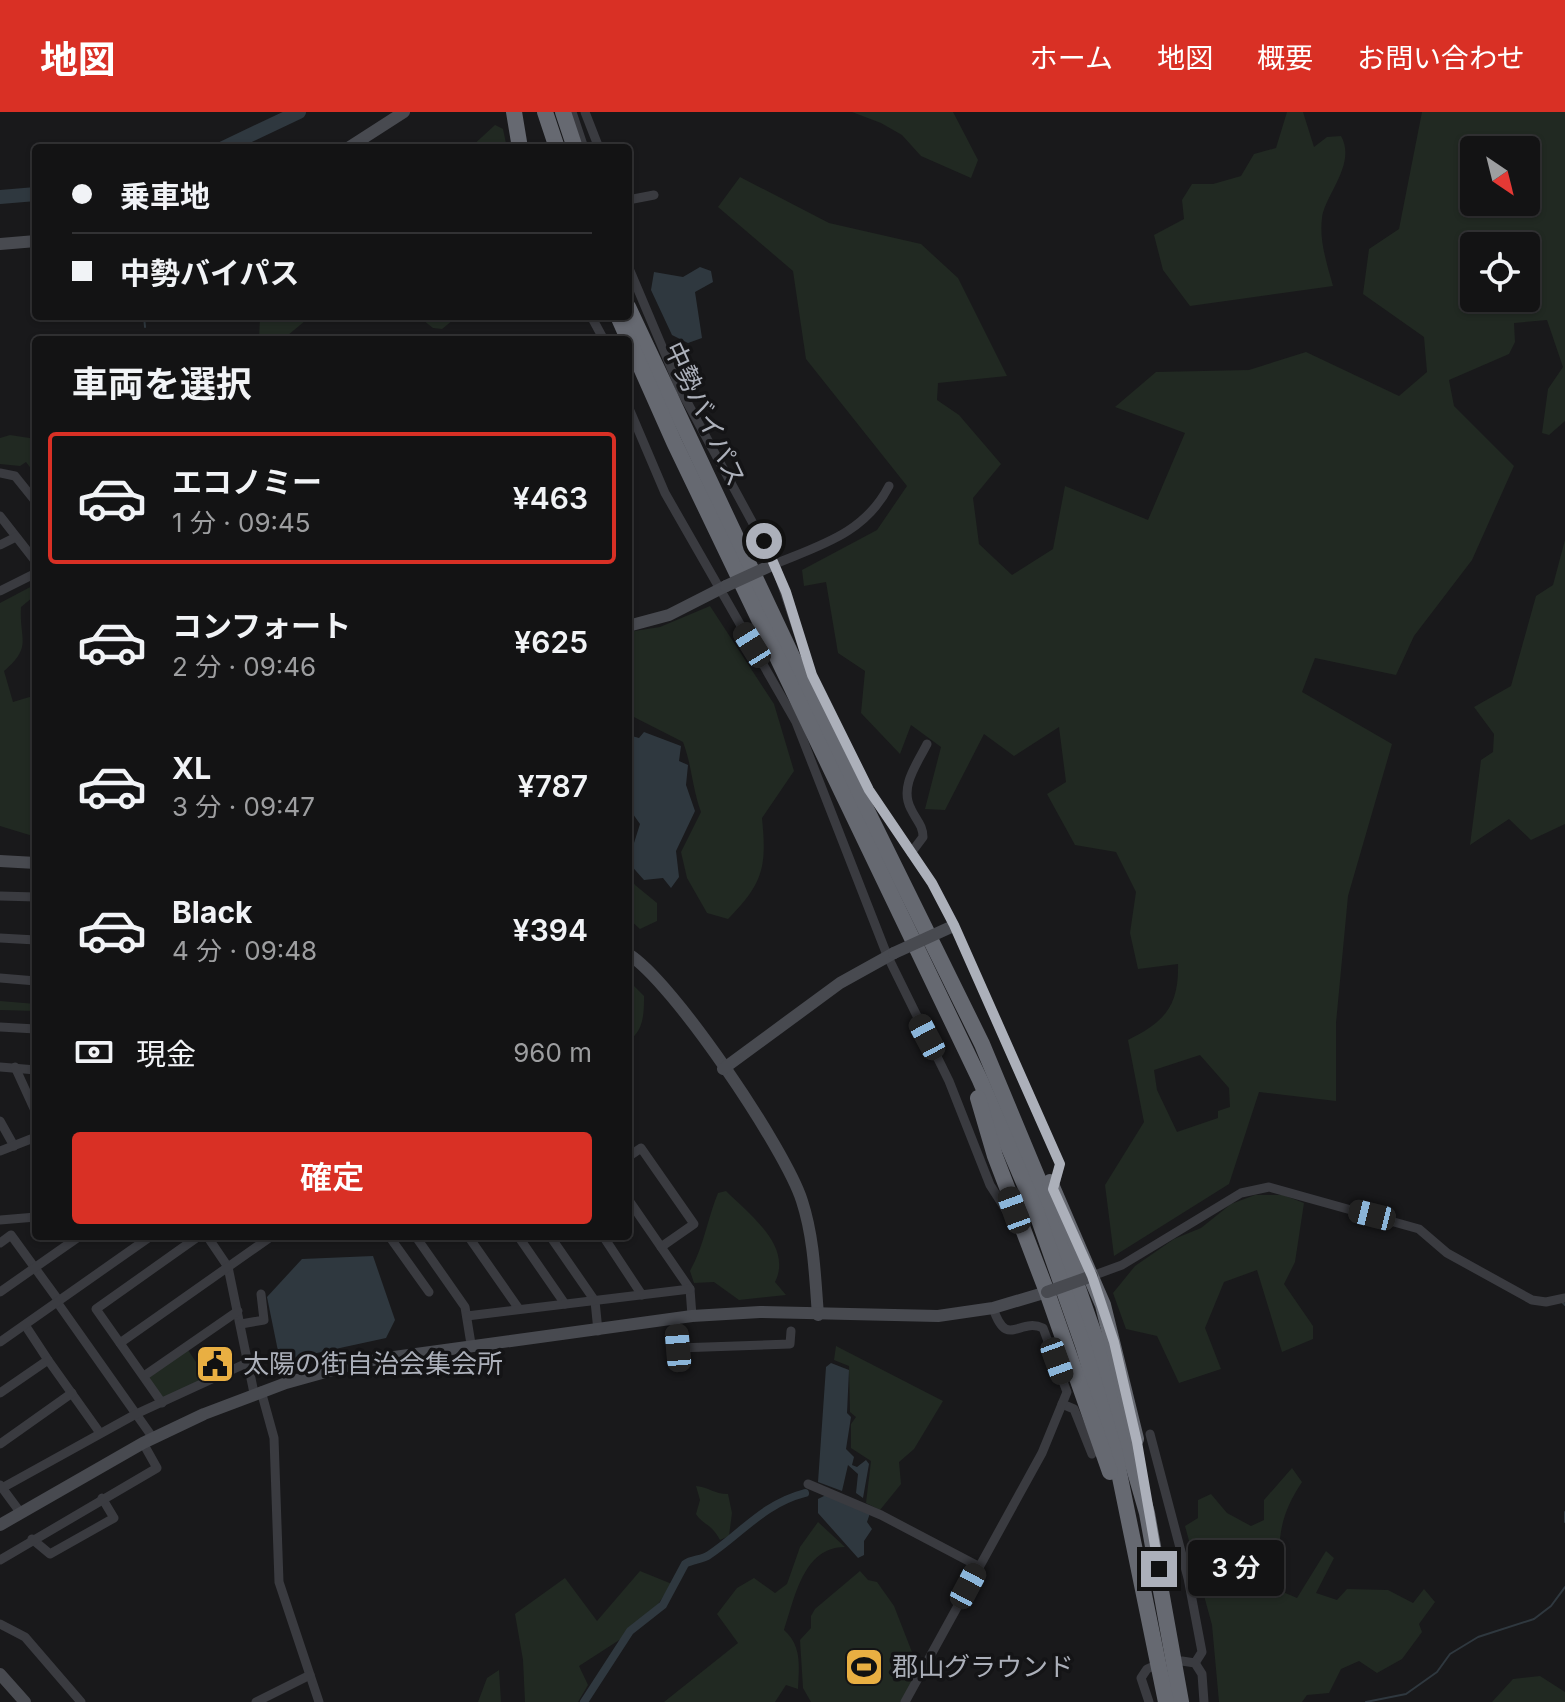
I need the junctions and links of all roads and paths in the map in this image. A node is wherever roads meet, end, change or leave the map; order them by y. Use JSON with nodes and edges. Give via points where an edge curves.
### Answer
{"nodes":[{"id":1,"x":404,"y":112,"type":"edge"},
{"id":2,"x":514,"y":112,"type":"edge"},
{"id":3,"x":545,"y":112,"type":"edge"},
{"id":4,"x":563,"y":112,"type":"edge"},
{"id":5,"x":572,"y":112,"type":"edge"},
{"id":6,"x":585,"y":112,"type":"edge"},
{"id":7,"x":354,"y":144,"type":"edge"},
{"id":8,"x":519,"y":144,"type":"edge"},
{"id":9,"x":556,"y":144,"type":"edge"},
{"id":10,"x":574,"y":144,"type":"edge"},
{"id":11,"x":583,"y":144,"type":"edge"},
{"id":12,"x":597,"y":144,"type":"edge"},
{"id":13,"x":654,"y":195,"type":"dead end"},
{"id":14,"x":632,"y":199,"type":"edge"},
{"id":15,"x":32,"y":241,"type":"edge"},
{"id":16,"x":0,"y":244,"type":"edge"},
{"id":17,"x":632,"y":275,"type":"edge"},
{"id":18,"x":632,"y":306,"type":"edge"},
{"id":19,"x":632,"y":315,"type":"edge"},
{"id":20,"x":632,"y":348,"type":"edge"},
{"id":21,"x":652,"y":357,"type":"junction"},
{"id":22,"x":632,"y":365,"type":"edge"},
{"id":23,"x":632,"y":415,"type":"edge"},
{"id":24,"x":674,"y":442,"type":"junction"},
{"id":25,"x":0,"y":473,"type":"edge"},
{"id":26,"x":889,"y":486,"type":"dead end"},
{"id":27,"x":32,"y":497,"type":"edge"},
{"id":28,"x":1,"y":519,"type":"edge"},
{"id":29,"x":16,"y":537,"type":"junction"},
{"id":30,"x":0,"y":545,"type":"edge"},
{"id":31,"x":32,"y":557,"type":"edge"},
{"id":32,"x":774,"y":565,"type":"junction"},
{"id":33,"x":32,"y":575,"type":"edge"},
{"id":34,"x":723,"y":588,"type":"junction"},
{"id":35,"x":0,"y":591,"type":"edge"},
{"id":36,"x":632,"y":625,"type":"edge"},
{"id":37,"x":927,"y":744,"type":"dead end"},
{"id":38,"x":911,"y":853,"type":"junction"},
{"id":39,"x":0,"y":861,"type":"edge"},
{"id":40,"x":32,"y":863,"type":"edge"},
{"id":41,"x":0,"y":896,"type":"edge"},
{"id":42,"x":32,"y":897,"type":"edge"},
{"id":43,"x":952,"y":926,"type":"junction"},
{"id":44,"x":0,"y":938,"type":"edge"},
{"id":45,"x":32,"y":940,"type":"edge"},
{"id":46,"x":890,"y":954,"type":"junction"},
{"id":47,"x":632,"y":958,"type":"edge"},
{"id":48,"x":0,"y":978,"type":"edge"},
{"id":49,"x":32,"y":981,"type":"edge"},
{"id":50,"x":0,"y":1027,"type":"edge"},
{"id":51,"x":32,"y":1029,"type":"edge"},
{"id":52,"x":982,"y":1044,"type":"junction"},
{"id":53,"x":964,"y":1046,"type":"junction"},
{"id":54,"x":0,"y":1067,"type":"edge"},
{"id":55,"x":15,"y":1067,"type":"junction"},
{"id":56,"x":32,"y":1069,"type":"edge"},
{"id":57,"x":723,"y":1069,"type":"junction"},
{"id":58,"x":32,"y":1104,"type":"edge"},
{"id":59,"x":0,"y":1121,"type":"edge"},
{"id":60,"x":32,"y":1139,"type":"edge"},
{"id":61,"x":14,"y":1146,"type":"junction"},
{"id":62,"x":0,"y":1151,"type":"edge"},
{"id":63,"x":632,"y":1154,"type":"edge"},
{"id":64,"x":1053,"y":1189,"type":"junction"},
{"id":65,"x":632,"y":1205,"type":"edge"},
{"id":66,"x":32,"y":1217,"type":"edge"},
{"id":67,"x":0,"y":1220,"type":"edge"},
{"id":68,"x":1023,"y":1236,"type":"junction"},
{"id":69,"x":74,"y":1240,"type":"edge"},
{"id":70,"x":145,"y":1240,"type":"edge"},
{"id":71,"x":193,"y":1240,"type":"edge"},
{"id":72,"x":210,"y":1240,"type":"edge"},
{"id":73,"x":266,"y":1240,"type":"edge"},
{"id":74,"x":392,"y":1240,"type":"edge"},
{"id":75,"x":410,"y":1240,"type":"edge"},
{"id":76,"x":419,"y":1240,"type":"edge"},
{"id":77,"x":471,"y":1240,"type":"edge"},
{"id":78,"x":521,"y":1240,"type":"edge"},
{"id":79,"x":553,"y":1240,"type":"edge"},
{"id":80,"x":606,"y":1240,"type":"edge"},
{"id":81,"x":0,"y":1243,"type":"edge"},
{"id":82,"x":661,"y":1247,"type":"junction"},
{"id":83,"x":398,"y":1248,"type":"junction"},
{"id":84,"x":35,"y":1267,"type":"junction"},
{"id":85,"x":228,"y":1267,"type":"junction"},
{"id":86,"x":1092,"y":1276,"type":"junction"},
{"id":87,"x":690,"y":1289,"type":"junction"},
{"id":88,"x":0,"y":1292,"type":"edge"},
{"id":89,"x":429,"y":1292,"type":"dead end"},
{"id":90,"x":1047,"y":1292,"type":"junction"},
{"id":91,"x":261,"y":1294,"type":"dead end"},
{"id":92,"x":642,"y":1295,"type":"junction"},
{"id":93,"x":1565,"y":1298,"type":"edge"},
{"id":94,"x":58,"y":1301,"type":"junction"},
{"id":95,"x":595,"y":1301,"type":"junction"},
{"id":96,"x":565,"y":1304,"type":"junction"},
{"id":97,"x":993,"y":1308,"type":"junction"},
{"id":98,"x":519,"y":1309,"type":"junction"},
{"id":99,"x":238,"y":1311,"type":"junction"},
{"id":100,"x":818,"y":1315,"type":"junction"},
{"id":101,"x":467,"y":1316,"type":"junction"},
{"id":102,"x":692,"y":1316,"type":"junction"},
{"id":103,"x":675,"y":1318,"type":"junction"},
{"id":104,"x":241,"y":1324,"type":"junction"},
{"id":105,"x":25,"y":1325,"type":"junction"},
{"id":106,"x":598,"y":1331,"type":"junction"},
{"id":107,"x":791,"y":1331,"type":"dead end"},
{"id":108,"x":0,"y":1342,"type":"edge"},
{"id":109,"x":120,"y":1343,"type":"junction"},
{"id":110,"x":471,"y":1344,"type":"junction"},
{"id":111,"x":48,"y":1360,"type":"junction"},
{"id":112,"x":249,"y":1362,"type":"junction"},
{"id":113,"x":144,"y":1376,"type":"junction"},
{"id":114,"x":258,"y":1392,"type":"junction"},
{"id":115,"x":0,"y":1393,"type":"edge"},
{"id":116,"x":72,"y":1393,"type":"junction"},
{"id":117,"x":162,"y":1403,"type":"junction"},
{"id":118,"x":1062,"y":1404,"type":"junction"},
{"id":119,"x":136,"y":1414,"type":"junction"},
{"id":120,"x":100,"y":1433,"type":"junction"},
{"id":121,"x":1150,"y":1434,"type":"dead end"},
{"id":122,"x":148,"y":1440,"type":"junction"},
{"id":123,"x":0,"y":1444,"type":"edge"},
{"id":124,"x":1092,"y":1454,"type":"dead end"},
{"id":125,"x":808,"y":1484,"type":"dead end"},
{"id":126,"x":1,"y":1486,"type":"edge"},
{"id":127,"x":102,"y":1498,"type":"junction"},
{"id":128,"x":20,"y":1512,"type":"junction"},
{"id":129,"x":1147,"y":1513,"type":"junction"},
{"id":130,"x":0,"y":1525,"type":"edge"},
{"id":131,"x":32,"y":1539,"type":"junction"},
{"id":132,"x":0,"y":1560,"type":"edge"},
{"id":133,"x":978,"y":1566,"type":"junction"},
{"id":134,"x":1143,"y":1581,"type":"junction"},
{"id":135,"x":0,"y":1624,"type":"edge"},
{"id":136,"x":1182,"y":1661,"type":"dead end"},
{"id":137,"x":1195,"y":1663,"type":"junction"},
{"id":138,"x":1156,"y":1665,"type":"dead end"},
{"id":139,"x":0,"y":1674,"type":"edge"},
{"id":140,"x":310,"y":1675,"type":"junction"},
{"id":141,"x":25,"y":1702,"type":"edge"},
{"id":142,"x":81,"y":1702,"type":"edge"},
{"id":143,"x":256,"y":1702,"type":"edge"},
{"id":144,"x":319,"y":1702,"type":"edge"},
{"id":145,"x":905,"y":1702,"type":"edge"},
{"id":146,"x":1149,"y":1702,"type":"edge"},
{"id":147,"x":1166,"y":1702,"type":"edge"},
{"id":148,"x":1181,"y":1702,"type":"edge"},
{"id":149,"x":1204,"y":1702,"type":"edge"}],
"edges":[{"from":1,"to":7,"type":"street"},
{"from":2,"to":8,"type":"highway"},
{"from":3,"to":9,"type":"highway"},
{"from":4,"to":10,"type":"highway"},
{"from":5,"to":11,"type":"street"},
{"from":6,"to":12,"type":"street"},
{"from":13,"to":14,"type":"street"},
{"from":15,"to":16,"type":"street"},
{"from":17,"to":32,"type":"street","via":[[680,389]]},
{"from":18,"to":21,"type":"highway"},
{"from":19,"to":21,"type":"highway","name":"中勢バイパス"},
{"from":20,"to":24,"type":"highway","name":"中勢バイパス"},
{"from":21,"to":52,"type":"highway","name":"中勢バイパス"},
{"from":22,"to":24,"type":"highway"},
{"from":23,"to":34,"type":"street","via":[[665,493]]},
{"from":24,"to":53,"type":"highway","name":"中勢バイパス"},
{"from":25,"to":27,"type":"street","via":[[15,476]]},
{"from":26,"to":32,"type":"street","via":[[860,525]]},
{"from":28,"to":29,"type":"street"},
{"from":29,"to":30,"type":"street"},
{"from":29,"to":31,"type":"street"},
{"from":32,"to":34,"type":"street","bridge":true},
{"from":32,"to":38,"type":"street","via":[[812,675],[869,790]]},
{"from":33,"to":35,"type":"street"},
{"from":34,"to":36,"type":"street","via":[[669,615]]},
{"from":34,"to":46,"type":"street","via":[[796,722]]},
{"from":37,"to":38,"type":"street","via":[[906,790],[908,804],[923,826],[923,837]]},
{"from":38,"to":43,"type":"street"},
{"from":39,"to":40,"type":"street"},
{"from":41,"to":42,"type":"street"},
{"from":43,"to":46,"type":"street","bridge":true},
{"from":43,"to":64,"type":"street","via":[[1060,1164]]},
{"from":44,"to":45,"type":"street"},
{"from":46,"to":57,"type":"street","via":[[840,983]]},
{"from":46,"to":68,"type":"street","via":[[1001,1207]]},
{"from":47,"to":57,"type":"street","via":[[668,990]]},
{"from":48,"to":49,"type":"street"},
{"from":50,"to":51,"type":"street"},
{"from":52,"to":64,"type":"highway"},
{"from":52,"to":129,"type":"highway","name":"中勢バイパス","via":[[1083,1297]]},
{"from":53,"to":68,"type":"highway"},
{"from":53,"to":134,"type":"highway","name":"中勢バイパス","via":[[1065,1291],[1115,1453]]},
{"from":54,"to":55,"type":"street"},
{"from":55,"to":56,"type":"street"},
{"from":55,"to":58,"type":"street"},
{"from":57,"to":100,"type":"street","via":[[784,1160],[801,1197],[810,1226]]},
{"from":59,"to":61,"type":"street"},
{"from":60,"to":61,"type":"street"},
{"from":61,"to":62,"type":"street"},
{"from":63,"to":82,"type":"street","via":[[641,1148],[694,1224]]},
{"from":64,"to":86,"type":"highway"},
{"from":65,"to":82,"type":"street"},
{"from":66,"to":67,"type":"street"},
{"from":68,"to":90,"type":"highway"},
{"from":69,"to":84,"type":"street"},
{"from":70,"to":94,"type":"street"},
{"from":71,"to":109,"type":"street","via":[[96,1309]]},
{"from":72,"to":85,"type":"street"},
{"from":73,"to":85,"type":"street"},
{"from":74,"to":83,"type":"street"},
{"from":75,"to":83,"type":"street"},
{"from":76,"to":101,"type":"street"},
{"from":77,"to":98,"type":"street"},
{"from":78,"to":96,"type":"street"},
{"from":79,"to":95,"type":"street"},
{"from":80,"to":92,"type":"street"},
{"from":81,"to":84,"type":"street","via":[[11,1235]]},
{"from":82,"to":87,"type":"street"},
{"from":83,"to":89,"type":"street"},
{"from":84,"to":88,"type":"street"},
{"from":84,"to":94,"type":"street"},
{"from":85,"to":99,"type":"street"},
{"from":85,"to":109,"type":"street"},
{"from":86,"to":90,"type":"street","bridge":true},
{"from":86,"to":93,"type":"street","via":[[1122,1265],[1241,1193],[1269,1187],[1419,1229],[1447,1253],[1532,1300]]},
{"from":86,"to":129,"type":"highway","via":[[1124,1380]]},
{"from":87,"to":92,"type":"street"},
{"from":87,"to":102,"type":"street"},
{"from":90,"to":97,"type":"street"},
{"from":90,"to":134,"type":"highway"},
{"from":91,"to":104,"type":"street","via":[[264,1320]]},
{"from":92,"to":95,"type":"street"},
{"from":94,"to":105,"type":"street"},
{"from":94,"to":119,"type":"street"},
{"from":95,"to":96,"type":"street"},
{"from":95,"to":106,"type":"street"},
{"from":96,"to":98,"type":"street"},
{"from":97,"to":100,"type":"street","via":[[938,1316]]},
{"from":97,"to":118,"type":"street","via":[[1005,1329],[1036,1325],[1047,1333],[1067,1392]]},
{"from":98,"to":101,"type":"street"},
{"from":99,"to":104,"type":"street"},
{"from":99,"to":113,"type":"street"},
{"from":100,"to":102,"type":"street"},
{"from":101,"to":110,"type":"street"},
{"from":102,"to":103,"type":"street"},
{"from":103,"to":106,"type":"street"},
{"from":103,"to":107,"type":"street","via":[[678,1348],[790,1344]]},
{"from":104,"to":112,"type":"street"},
{"from":105,"to":108,"type":"street"},
{"from":105,"to":111,"type":"street"},
{"from":106,"to":110,"type":"street"},
{"from":109,"to":113,"type":"street"},
{"from":110,"to":114,"type":"street","via":[[365,1361]]},
{"from":111,"to":115,"type":"street"},
{"from":111,"to":116,"type":"street"},
{"from":112,"to":114,"type":"street"},
{"from":112,"to":117,"type":"street"},
{"from":113,"to":117,"type":"street"},
{"from":114,"to":122,"type":"street"},
{"from":114,"to":140,"type":"street","via":[[274,1438],[279,1582]]},
{"from":116,"to":120,"type":"street"},
{"from":116,"to":123,"type":"street"},
{"from":117,"to":119,"type":"street"},
{"from":118,"to":124,"type":"street","via":[[1074,1409]]},
{"from":118,"to":133,"type":"street","via":[[1042,1453]]},
{"from":119,"to":120,"type":"street"},
{"from":119,"to":122,"type":"street"},
{"from":120,"to":126,"type":"street"},
{"from":121,"to":137,"type":"street","via":[[1195,1614],[1202,1652]]},
{"from":122,"to":127,"type":"street","via":[[157,1468]]},
{"from":122,"to":128,"type":"street"},
{"from":125,"to":133,"type":"street"},
{"from":126,"to":128,"type":"street"},
{"from":127,"to":131,"type":"street"},
{"from":127,"to":131,"type":"street","via":[[114,1518],[50,1554]]},
{"from":128,"to":130,"type":"street"},
{"from":129,"to":148,"type":"highway","name":"中勢バイパス"},
{"from":131,"to":132,"type":"street"},
{"from":133,"to":145,"type":"street"},
{"from":134,"to":147,"type":"highway","name":"中勢バイパス"},
{"from":135,"to":142,"type":"street","via":[[25,1637]]},
{"from":136,"to":137,"type":"street"},
{"from":137,"to":149,"type":"street","via":[[1202,1674]]},
{"from":138,"to":146,"type":"street","via":[[1141,1678]]},
{"from":139,"to":141,"type":"street"},
{"from":140,"to":143,"type":"street"},
{"from":140,"to":144,"type":"street"}]}
